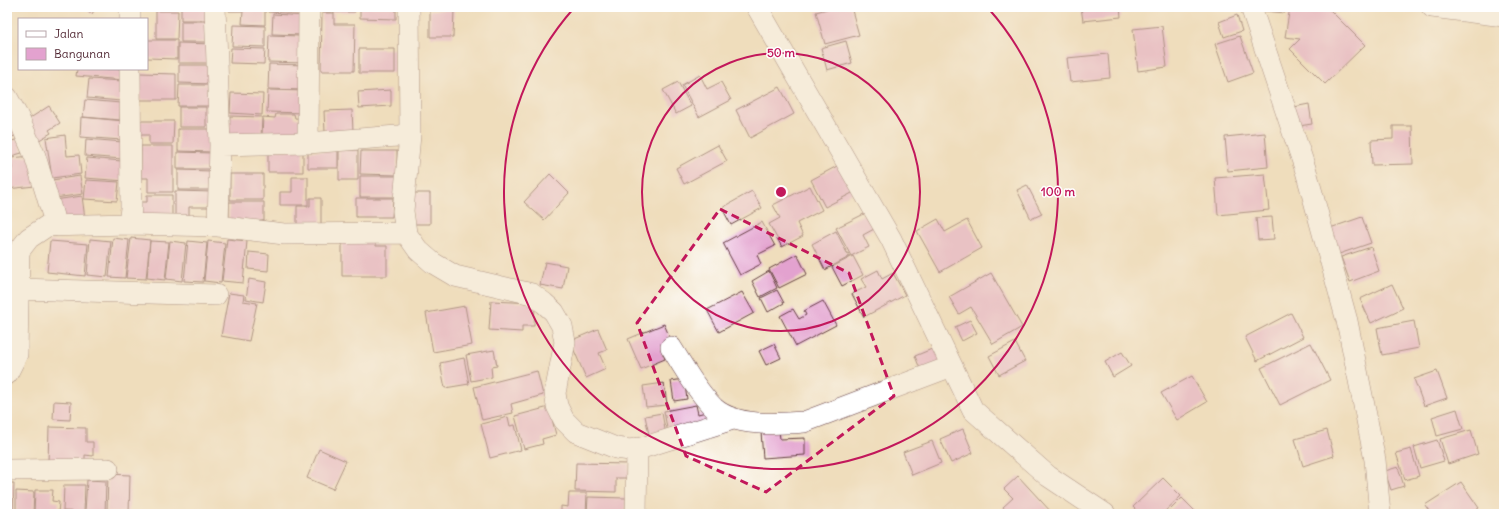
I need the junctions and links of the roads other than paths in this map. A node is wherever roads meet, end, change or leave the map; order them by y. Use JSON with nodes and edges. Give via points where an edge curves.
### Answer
{"nodes":[{"id":1,"x":130,"y":7,"type":"edge"},
{"id":2,"x":216,"y":7,"type":"edge"},
{"id":3,"x":308,"y":7,"type":"edge"},
{"id":4,"x":409,"y":7,"type":"edge"},
{"id":5,"x":757,"y":7,"type":"edge"},
{"id":6,"x":1251,"y":7,"type":"edge"},
{"id":7,"x":1432,"y":7,"type":"edge"},
{"id":8,"x":1504,"y":16,"type":"edge"},
{"id":9,"x":130,"y":18,"type":"edge"},
{"id":10,"x":130,"y":70,"type":"edge"},
{"id":11,"x":7,"y":97,"type":"edge"},
{"id":12,"x":410,"y":135,"type":"junction"},
{"id":13,"x":308,"y":142,"type":"junction"},
{"id":14,"x":220,"y":145,"type":"junction"},
{"id":15,"x":129,"y":224,"type":"junction"},
{"id":16,"x":56,"y":226,"type":"junction"},
{"id":17,"x":218,"y":226,"type":"junction"},
{"id":18,"x":406,"y":233,"type":"junction"},
{"id":19,"x":19,"y":289,"type":"junction"},
{"id":20,"x":216,"y":295,"type":"dead end"},
{"id":21,"x":671,"y":347,"type":"dead end"},
{"id":22,"x":952,"y":366,"type":"junction"},
{"id":23,"x":7,"y":374,"type":"edge"},
{"id":24,"x":733,"y":418,"type":"junction"},
{"id":25,"x":637,"y":448,"type":"junction"},
{"id":26,"x":108,"y":469,"type":"dead end"},
{"id":27,"x":7,"y":470,"type":"edge"},
{"id":28,"x":636,"y":514,"type":"edge"},
{"id":29,"x":1105,"y":514,"type":"edge"},
{"id":30,"x":1380,"y":514,"type":"edge"}],
"edges":[{"from":1,"to":9,"type":"street"},
{"from":2,"to":14,"type":"street"},
{"from":3,"to":13,"type":"street"},
{"from":4,"to":12,"type":"street"},
{"from":5,"to":22,"type":"street","via":[[891,239]]},
{"from":6,"to":30,"type":"street","via":[[1306,172],[1347,321],[1375,460]]},
{"from":7,"to":8,"type":"street"},
{"from":10,"to":15,"type":"street"},
{"from":11,"to":16,"type":"street","via":[[35,156]]},
{"from":12,"to":13,"type":"street"},
{"from":12,"to":18,"type":"street","via":[[403,211]]},
{"from":13,"to":14,"type":"street"},
{"from":14,"to":17,"type":"street"},
{"from":15,"to":16,"type":"street"},
{"from":15,"to":17,"type":"street"},
{"from":16,"to":19,"type":"street","via":[[47,226],[29,238],[19,250]]},
{"from":17,"to":18,"type":"street","via":[[284,234]]},
{"from":18,"to":25,"type":"street","via":[[418,250],[433,263],[455,276],[532,294],[554,312],[562,326],[565,342],[554,393],[564,420],[576,432],[616,448]]},
{"from":19,"to":20,"type":"street"},
{"from":19,"to":23,"type":"street","via":[[17,354]]},
{"from":21,"to":24,"type":"street","via":[[701,393],[715,409]]},
{"from":22,"to":24,"type":"street","via":[[804,422],[758,424]]},
{"from":22,"to":29,"type":"street","via":[[974,410],[1048,476]]},
{"from":24,"to":25,"type":"street"},
{"from":25,"to":28,"type":"street"},
{"from":26,"to":27,"type":"street"}]}
